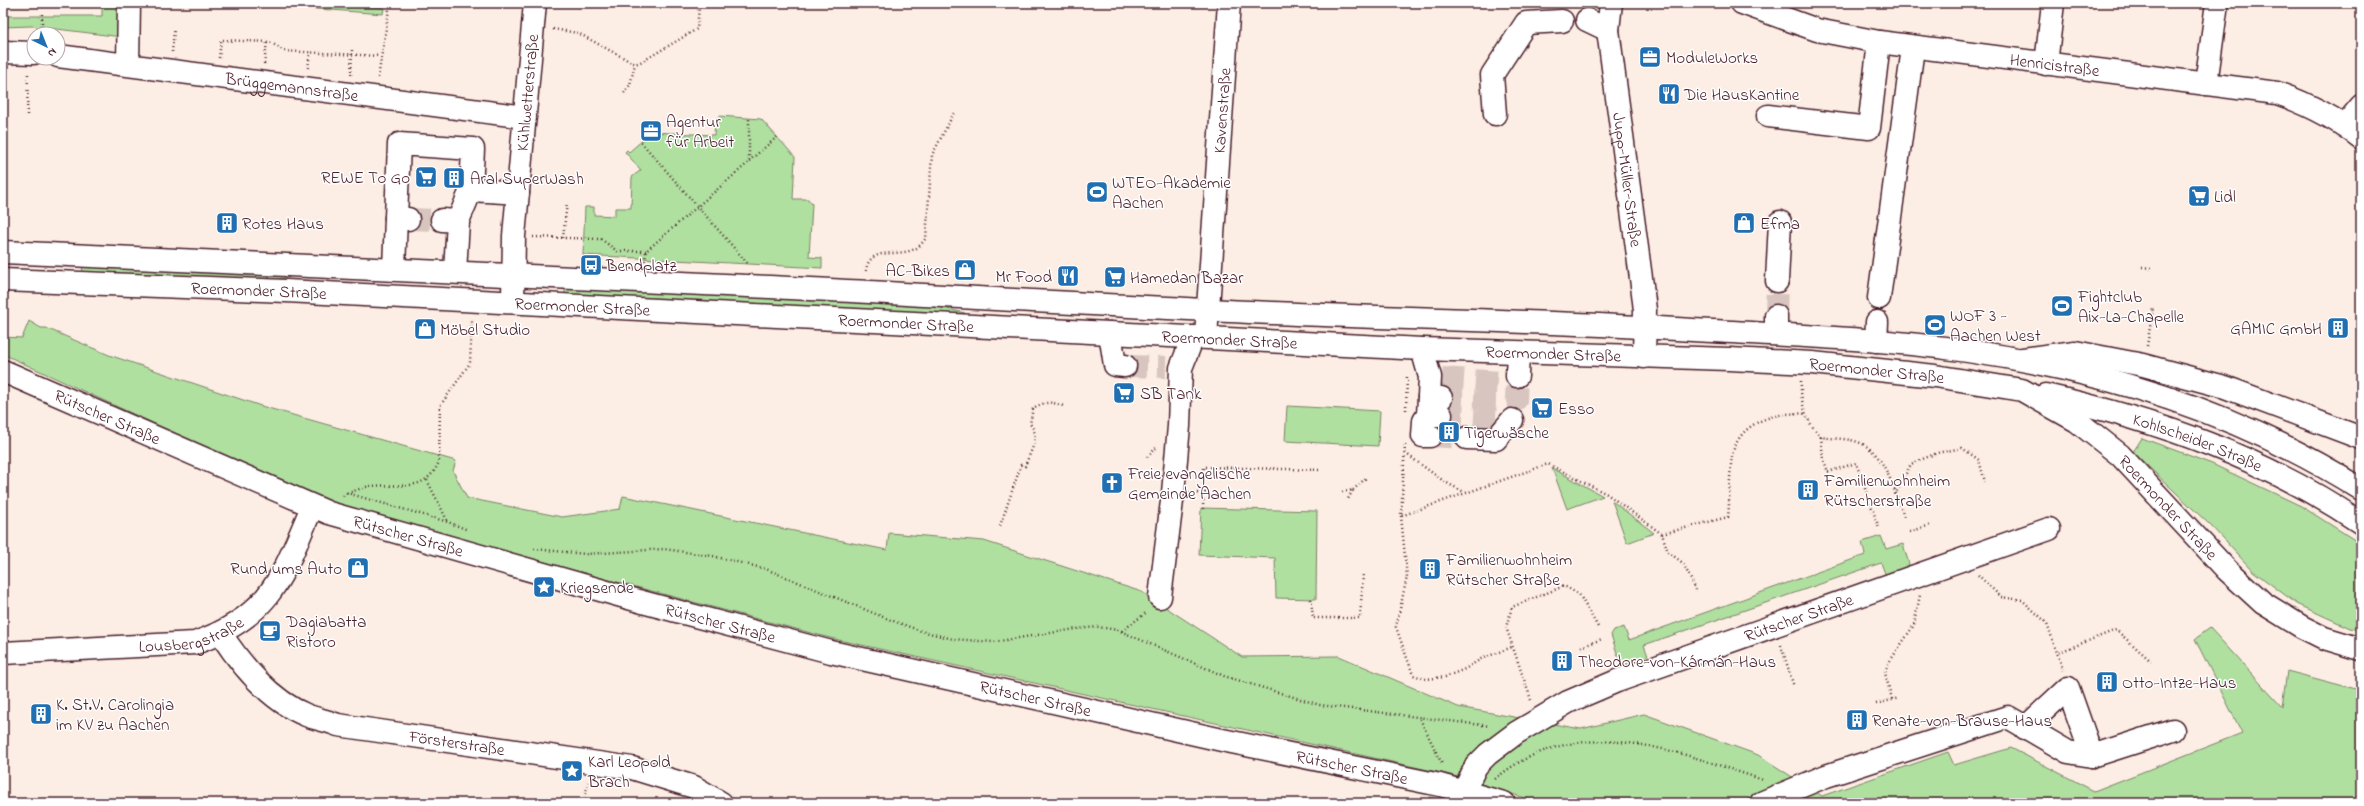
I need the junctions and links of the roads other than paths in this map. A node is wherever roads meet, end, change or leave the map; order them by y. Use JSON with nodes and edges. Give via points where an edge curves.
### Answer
{"nodes":[{"id":1,"x":129,"y":3,"type":"edge"},
{"id":2,"x":535,"y":3,"type":"edge"},
{"id":3,"x":1229,"y":3,"type":"edge"},
{"id":4,"x":1612,"y":3,"type":"edge"},
{"id":5,"x":1742,"y":3,"type":"edge"},
{"id":6,"x":2053,"y":3,"type":"edge"},
{"id":7,"x":2217,"y":3,"type":"edge"},
{"id":8,"x":1587,"y":20,"type":"dead end"},
{"id":9,"x":1562,"y":21,"type":"dead end"},
{"id":10,"x":1608,"y":30,"type":"junction"},
{"id":11,"x":1879,"y":42,"type":"junction"},
{"id":12,"x":1914,"y":48,"type":"junction"},
{"id":13,"x":3,"y":52,"type":"edge"},
{"id":14,"x":26,"y":53,"type":"edge"},
{"id":15,"x":66,"y":57,"type":"edge"},
{"id":16,"x":128,"y":64,"type":"junction"},
{"id":17,"x":2046,"y":64,"type":"junction"},
{"id":18,"x":2206,"y":84,"type":"junction"},
{"id":19,"x":2361,"y":106,"type":"edge"},
{"id":20,"x":1495,"y":114,"type":"dead end"},
{"id":21,"x":1768,"y":116,"type":"dead end"},
{"id":22,"x":525,"y":117,"type":"junction"},
{"id":23,"x":2353,"y":131,"type":"edge"},
{"id":24,"x":471,"y":190,"type":"junction"},
{"id":25,"x":518,"y":193,"type":"junction"},
{"id":26,"x":1780,"y":222,"type":"dead end"},
{"id":27,"x":3,"y":252,"type":"edge"},
{"id":28,"x":394,"y":269,"type":"junction"},
{"id":29,"x":455,"y":272,"type":"junction"},
{"id":30,"x":514,"y":275,"type":"junction"},
{"id":31,"x":3,"y":280,"type":"edge"},
{"id":32,"x":1777,"y":281,"type":"tunnel mouth"},
{"id":33,"x":1879,"y":298,"type":"dead end"},
{"id":34,"x":513,"y":302,"type":"junction"},
{"id":35,"x":1208,"y":310,"type":"junction"},
{"id":36,"x":1645,"y":327,"type":"junction"},
{"id":37,"x":1110,"y":332,"type":"junction"},
{"id":38,"x":1199,"y":337,"type":"junction"},
{"id":39,"x":1422,"y":348,"type":"junction"},
{"id":40,"x":1518,"y":353,"type":"junction"},
{"id":41,"x":1644,"y":357,"type":"junction"},
{"id":42,"x":2017,"y":359,"type":"junction"},
{"id":43,"x":1125,"y":366,"type":"tunnel mouth"},
{"id":44,"x":3,"y":371,"type":"edge"},
{"id":45,"x":1517,"y":376,"type":"tunnel mouth"},
{"id":46,"x":2022,"y":390,"type":"junction"},
{"id":47,"x":1510,"y":418,"type":"dead end"},
{"id":48,"x":1430,"y":436,"type":"dead end"},
{"id":49,"x":1467,"y":438,"type":"tunnel mouth"},
{"id":50,"x":2361,"y":438,"type":"edge"},
{"id":51,"x":2361,"y":489,"type":"edge"},
{"id":52,"x":320,"y":510,"type":"junction"},
{"id":53,"x":2361,"y":524,"type":"edge"},
{"id":54,"x":2049,"y":529,"type":"dead end"},
{"id":55,"x":1160,"y":597,"type":"dead end"},
{"id":56,"x":221,"y":634,"type":"junction"},
{"id":57,"x":2361,"y":649,"type":"edge"},
{"id":58,"x":3,"y":653,"type":"edge"},
{"id":59,"x":2025,"y":728,"type":"junction"},
{"id":60,"x":2173,"y":730,"type":"dead end"},
{"id":61,"x":2092,"y":756,"type":"junction"},
{"id":62,"x":1470,"y":793,"type":"junction"},
{"id":63,"x":721,"y":803,"type":"edge"},
{"id":64,"x":1504,"y":803,"type":"edge"},
{"id":65,"x":1761,"y":803,"type":"edge"}],
"edges":[{"from":1,"to":16,"type":"main road"},
{"from":2,"to":22,"type":"main road","name":"Kühlwetterstraße"},
{"from":3,"to":35,"type":"main road","name":"Kavenstraße"},
{"from":4,"to":10,"type":"main road","name":"Jupp-Müller-Straße"},
{"from":5,"to":11,"type":"main road","name":"Henricistraße","via":[[1817,30]]},
{"from":6,"to":17,"type":"main road"},
{"from":7,"to":18,"type":"main road"},
{"from":8,"to":10,"type":"main road"},
{"from":9,"to":20,"type":"main road","via":[[1526,23],[1492,75]]},
{"from":10,"to":36,"type":"main road","name":"Jupp-Müller-Straße","via":[[1644,293]]},
{"from":11,"to":12,"type":"main road","name":"Henricistraße"},
{"from":11,"to":21,"type":"main road","via":[[1869,128]]},
{"from":12,"to":17,"type":"main road","name":"Henricistraße"},
{"from":12,"to":33,"type":"main road"},
{"from":13,"to":14,"type":"main road"},
{"from":15,"to":16,"type":"main road","name":"Brüggemannstraße"},
{"from":16,"to":22,"type":"main road","name":"Brüggemannstraße"},
{"from":17,"to":18,"type":"main road","name":"Henricistraße"},
{"from":18,"to":23,"type":"main road","name":"Henricistraße","via":[[2277,93],[2310,105]]},
{"from":19,"to":23,"type":"main road"},
{"from":22,"to":25,"type":"main road","name":"Kühlwetterstraße"},
{"from":24,"to":25,"type":"main road"},
{"from":24,"to":28,"type":"main road","via":[[473,149],[399,144],[402,218]]},
{"from":24,"to":29,"type":"main road","via":[[450,221]]},
{"from":25,"to":30,"type":"main road","name":"Kühlwetterstraße"},
{"from":26,"to":32,"type":"main road"},
{"from":27,"to":28,"type":"main road","name":"Roermonder Straße"},
{"from":28,"to":29,"type":"main road","name":"Roermonder Straße"},
{"from":29,"to":30,"type":"main road","name":"Roermonder Straße"},
{"from":30,"to":34,"type":"main road","name":"Kühlwetterstraße"},
{"from":30,"to":35,"type":"main road","name":"Roermonder Straße"},
{"from":31,"to":34,"type":"main road","name":"Roermonder Straße"},
{"from":34,"to":37,"type":"main road","name":"Roermonder Straße"},
{"from":35,"to":36,"type":"main road","name":"Roermonder Straße"},
{"from":35,"to":38,"type":"main road","name":"Kavenstraße"},
{"from":36,"to":41,"type":"main road","name":"Jupp-Müller-Straße"},
{"from":36,"to":42,"type":"main road","name":"Roermonder Straße","via":[[1776,325],[1877,332]]},
{"from":37,"to":38,"type":"main road","name":"Roermonder Straße"},
{"from":37,"to":43,"type":"main road","via":[[1115,365]]},
{"from":38,"to":39,"type":"main road","name":"Roermonder Straße"},
{"from":38,"to":55,"type":"main road","name":"Kavenstraße","via":[[1174,368],[1179,426]]},
{"from":39,"to":40,"type":"main road","name":"Roermonder Straße"},
{"from":39,"to":48,"type":"main road","via":[[1435,397],[1424,421],[1423,436]]},
{"from":40,"to":41,"type":"main road","name":"Roermonder Straße"},
{"from":40,"to":45,"type":"main road"},
{"from":41,"to":46,"type":"main road","name":"Roermonder Straße","via":[[1812,363],[1935,376]]},
{"from":42,"to":50,"type":"main road","name":"Roermonder Straße","via":[[2075,352],[2143,365],[2224,387]]},
{"from":42,"to":51,"type":"main road","name":"Roermonder Straße","via":[[2125,384],[2231,420],[2308,457]]},
{"from":44,"to":52,"type":"main road","name":"Rütscher Straße"},
{"from":46,"to":53,"type":"main road","name":"Kohlscheider Straße","via":[[2151,422],[2229,451],[2290,480]]},
{"from":46,"to":57,"type":"main road","name":"Roermonder Straße","via":[[2077,421],[2120,454],[2227,570],[2263,603],[2324,638]]},
{"from":47,"to":49,"type":"main road","via":[[1496,438]]},
{"from":52,"to":56,"type":"main road","name":"Lousbergstraße","via":[[270,594],[256,609]]},
{"from":52,"to":62,"type":"main road","name":"Rütscher Straße","via":[[646,603],[831,652]]},
{"from":54,"to":62,"type":"main road","name":"Rütscher Straße","via":[[1617,680],[1568,702],[1538,719],[1488,754],[1476,766]]},
{"from":56,"to":58,"type":"main road","name":"Lousbergstraße","via":[[195,643]]},
{"from":56,"to":63,"type":"main road","name":"Försterstraße","via":[[232,652],[254,676],[279,699],[305,715],[338,725],[632,768],[694,787]]},
{"from":59,"to":61,"type":"main road","via":[[2068,752]]},
{"from":59,"to":61,"type":"main road","via":[[2068,688]]},
{"from":59,"to":65,"type":"main road","via":[[2008,717],[1916,746]]},
{"from":60,"to":61,"type":"main road"},
{"from":62,"to":64,"type":"main road","name":"Rütscher Straße"}]}
